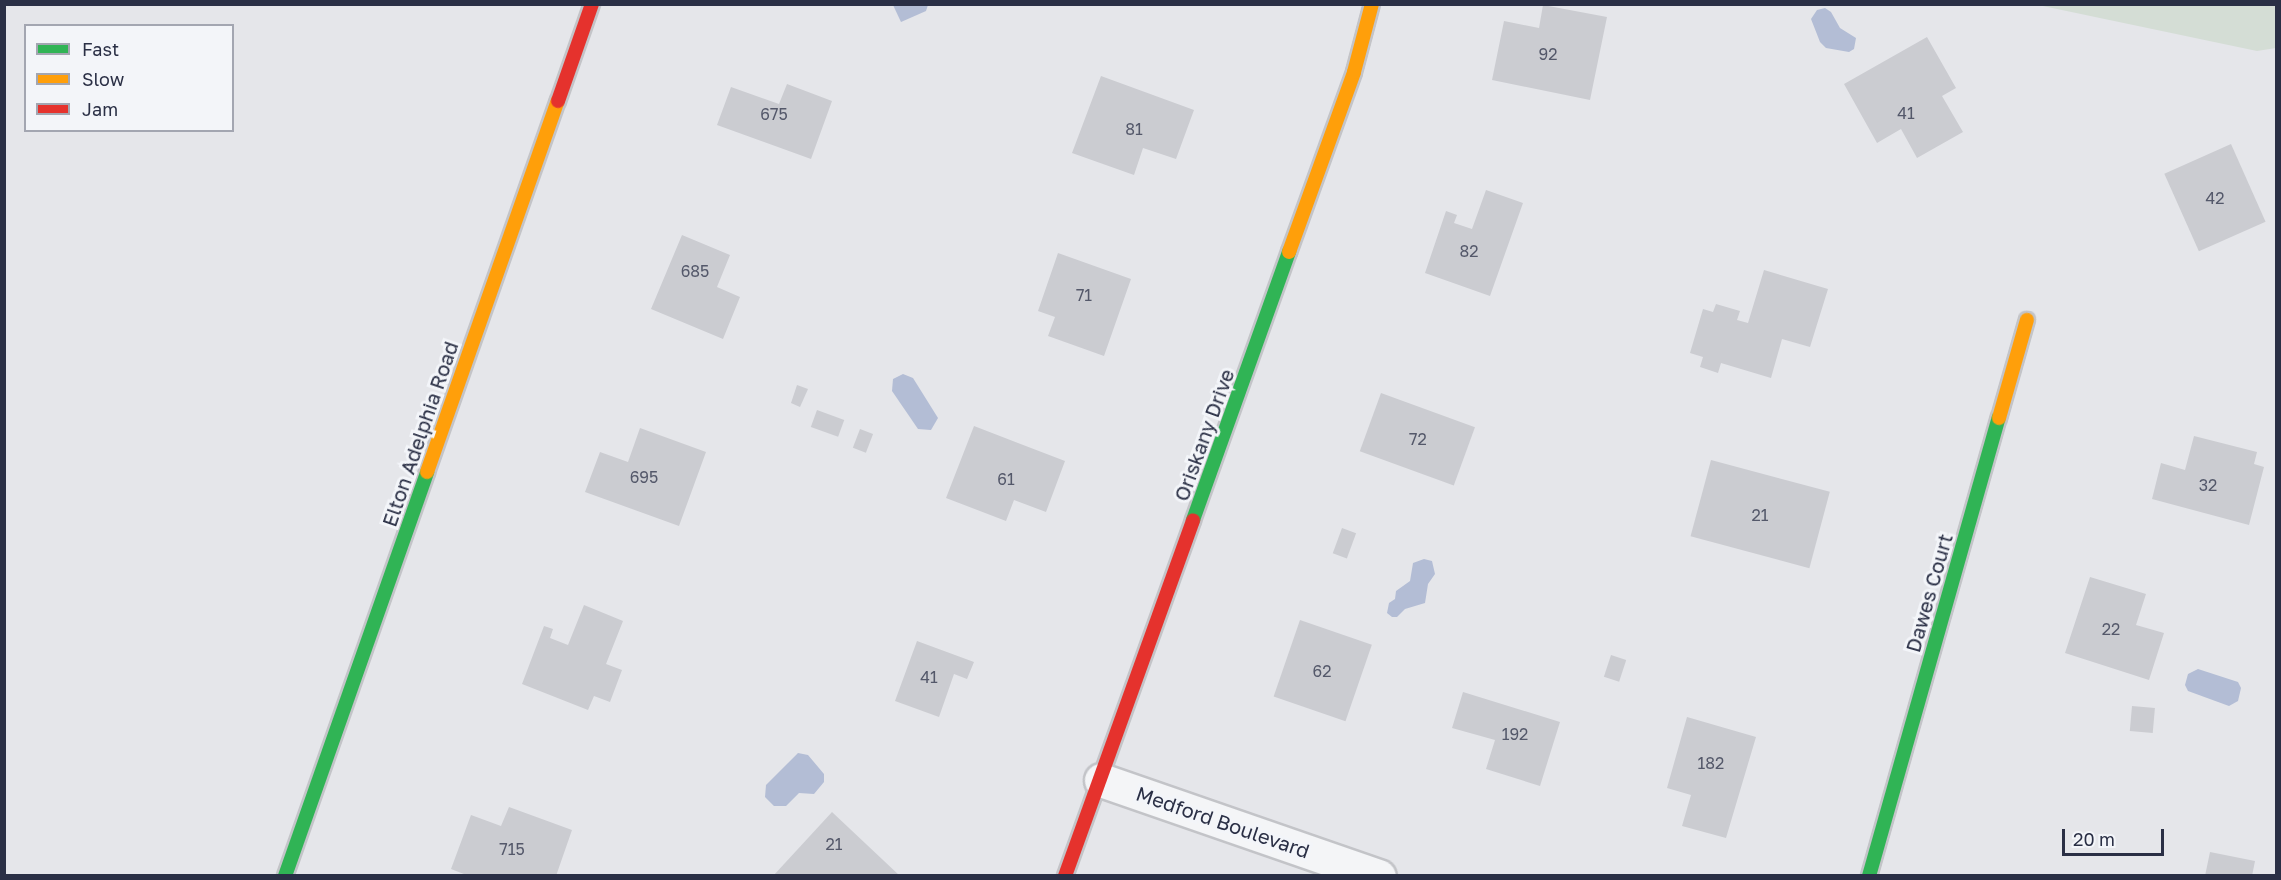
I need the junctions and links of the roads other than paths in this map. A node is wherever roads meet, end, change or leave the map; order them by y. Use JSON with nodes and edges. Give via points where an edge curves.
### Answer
{"nodes":[{"id":1,"x":592,"y":4,"type":"edge"},
{"id":2,"x":1372,"y":4,"type":"edge"},
{"id":3,"x":2027,"y":320,"type":"dead end"},
{"id":4,"x":1101,"y":780,"type":"junction"},
{"id":5,"x":285,"y":876,"type":"edge"},
{"id":6,"x":1065,"y":876,"type":"edge"},
{"id":7,"x":1379,"y":876,"type":"edge"},
{"id":8,"x":1869,"y":876,"type":"edge"}],
"edges":[{"from":1,"to":5,"type":"street","name":"Elton Adelphia Road"},
{"from":2,"to":4,"type":"street","name":"Oriskany Drive","via":[[1354,72]]},
{"from":3,"to":8,"type":"street","name":"Dawes Court"},
{"from":4,"to":6,"type":"street","name":"Oriskany Drive"},
{"from":4,"to":7,"type":"street","name":"Medford Boulevard"}]}
